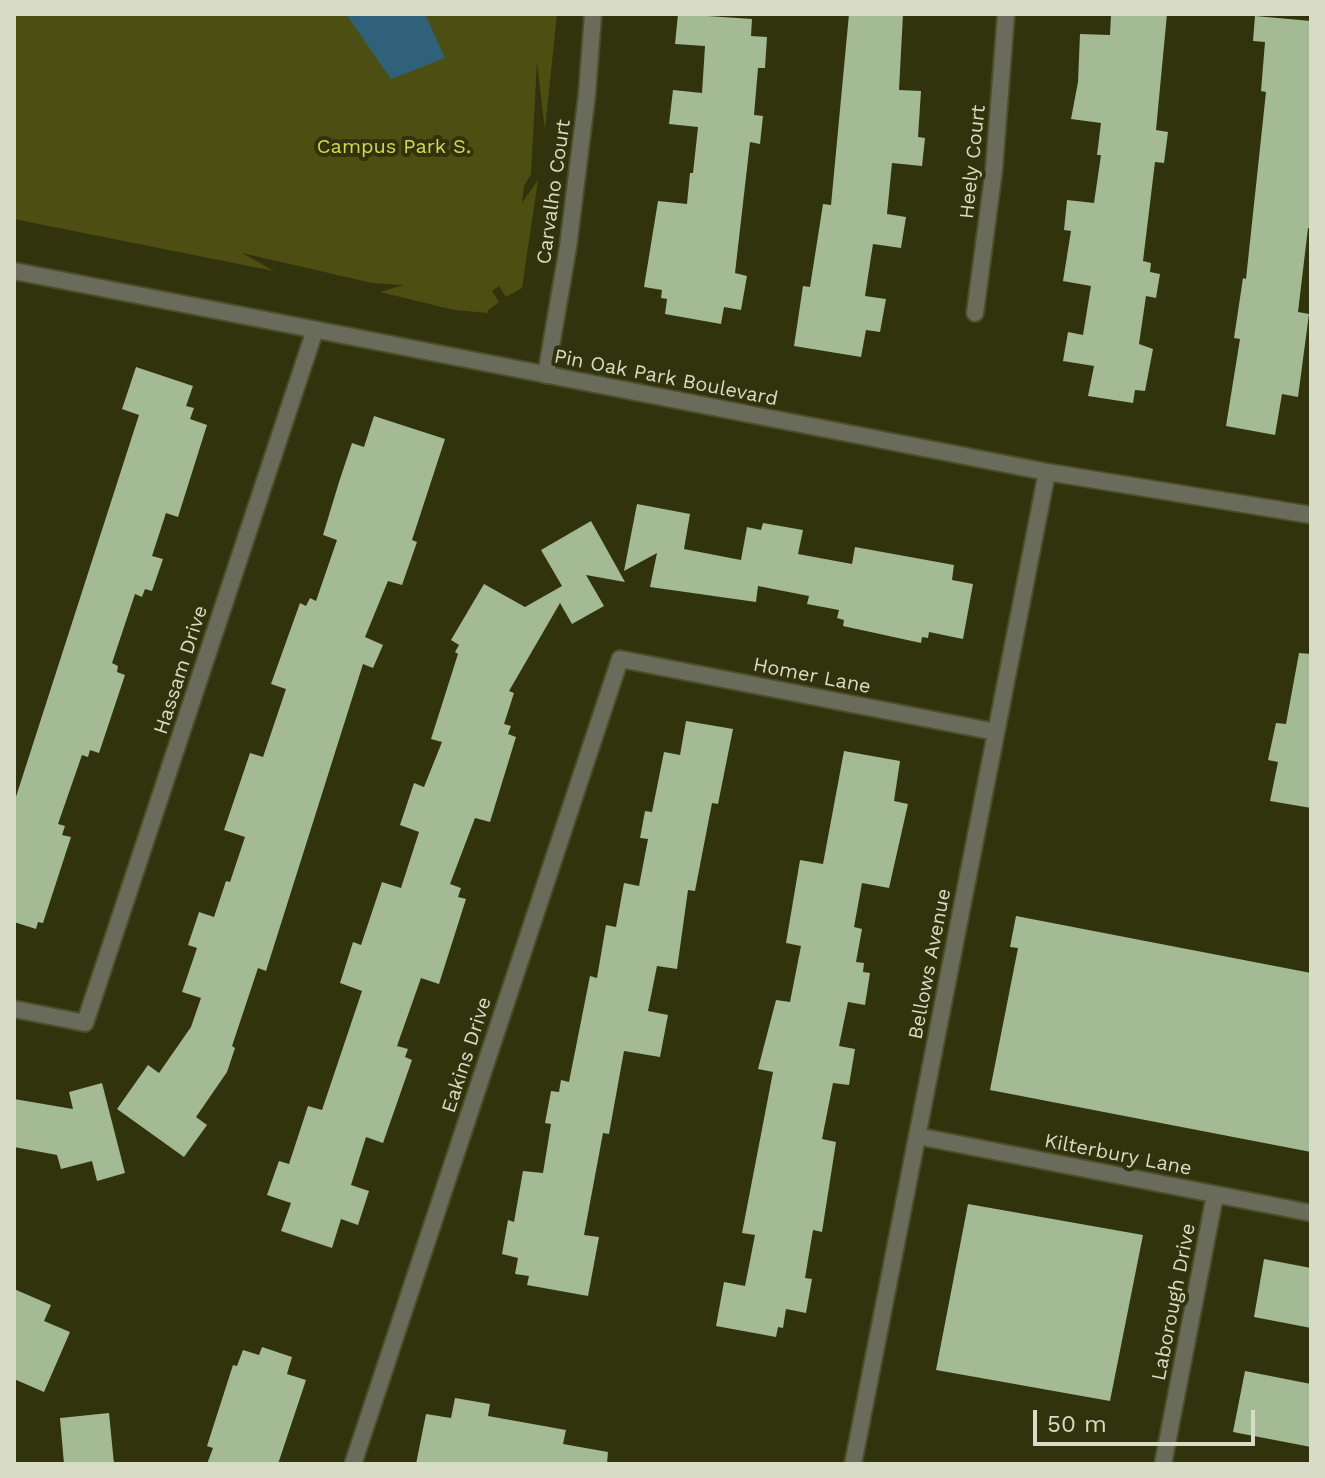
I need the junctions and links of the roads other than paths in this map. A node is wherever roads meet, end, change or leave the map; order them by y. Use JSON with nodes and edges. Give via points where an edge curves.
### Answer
{"nodes":[{"id":1,"x":593,"y":14,"type":"edge"},
{"id":2,"x":1006,"y":14,"type":"edge"},
{"id":3,"x":14,"y":271,"type":"edge"},
{"id":4,"x":975,"y":313,"type":"dead end"},
{"id":5,"x":315,"y":330,"type":"junction"},
{"id":6,"x":546,"y":375,"type":"junction"},
{"id":7,"x":1047,"y":472,"type":"junction"},
{"id":8,"x":1311,"y":515,"type":"edge"},
{"id":9,"x":620,"y":659,"type":"joint"},
{"id":10,"x":996,"y":732,"type":"junction"},
{"id":11,"x":14,"y":1009,"type":"edge"},
{"id":12,"x":917,"y":1136,"type":"junction"},
{"id":13,"x":1215,"y":1195,"type":"junction"},
{"id":14,"x":1311,"y":1213,"type":"edge"},
{"id":15,"x":353,"y":1464,"type":"edge"},
{"id":16,"x":853,"y":1464,"type":"edge"},
{"id":17,"x":1163,"y":1464,"type":"edge"}],
"edges":[{"from":1,"to":6,"type":"street","name":"Carvalho Court","via":[[572,217]]},
{"from":2,"to":4,"type":"street","name":"Heely Court","via":[[994,169]]},
{"from":3,"to":5,"type":"street","name":"Pin Oak Park Boulevard"},
{"from":5,"to":6,"type":"street","name":"Pin Oak Park Boulevard"},
{"from":5,"to":11,"type":"street","name":"Hassam Drive","via":[[85,1023]]},
{"from":6,"to":7,"type":"street","name":"Pin Oak Park Boulevard"},
{"from":7,"to":8,"type":"street","name":"Pin Oak Park Boulevard"},
{"from":7,"to":10,"type":"street","name":"Bellows Avenue"},
{"from":9,"to":10,"type":"street","name":"Homer Lane"},
{"from":9,"to":15,"type":"street","name":"Eakins Drive"},
{"from":10,"to":12,"type":"street","name":"Bellows Avenue"},
{"from":12,"to":13,"type":"street","name":"Kilterbury Lane"},
{"from":12,"to":16,"type":"street","name":"Bellows Avenue"},
{"from":13,"to":14,"type":"street","name":"Kilterbury Lane"},
{"from":13,"to":17,"type":"street","name":"Laborough Drive"}]}
